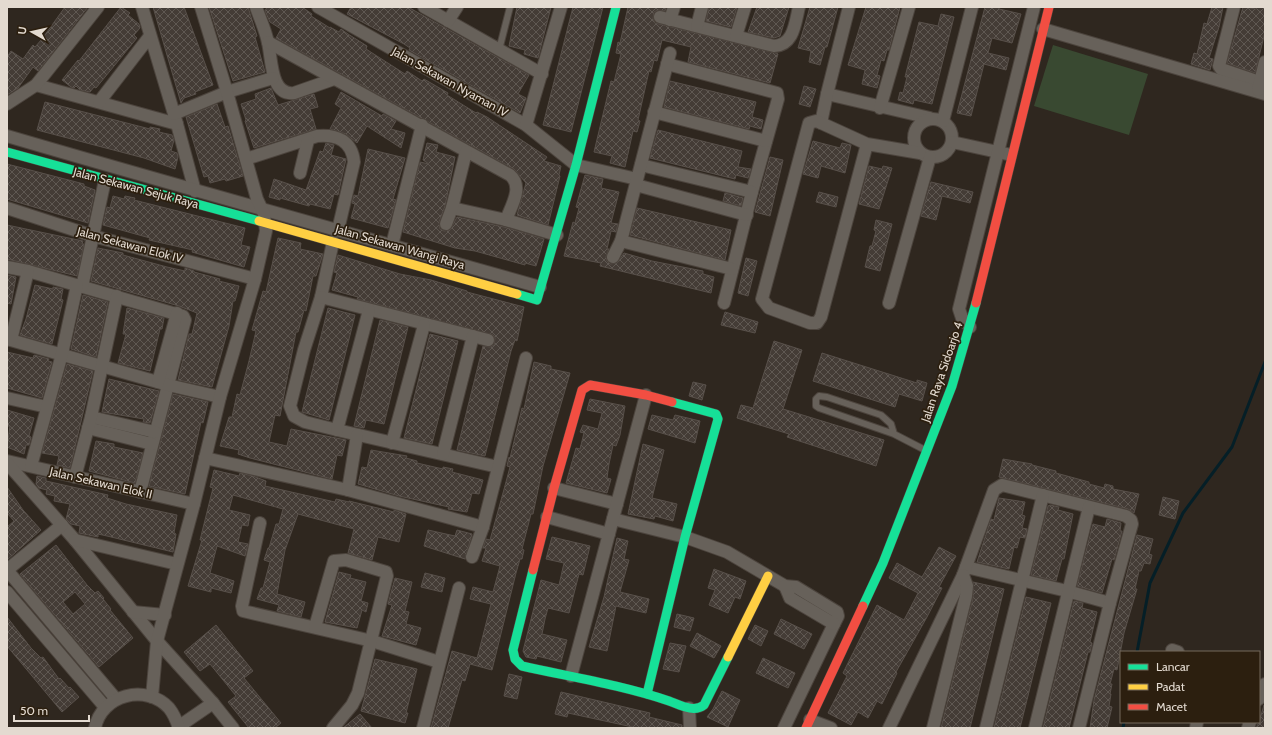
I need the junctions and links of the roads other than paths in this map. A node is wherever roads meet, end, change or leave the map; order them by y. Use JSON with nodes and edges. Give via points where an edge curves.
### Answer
{"nodes":[{"id":1,"x":98,"y":7,"type":"edge"},
{"id":2,"x":142,"y":7,"type":"edge"},
{"id":3,"x":201,"y":7,"type":"edge"},
{"id":4,"x":256,"y":7,"type":"edge"},
{"id":5,"x":318,"y":7,"type":"edge"},
{"id":6,"x":424,"y":7,"type":"edge"},
{"id":7,"x":457,"y":7,"type":"edge"},
{"id":8,"x":510,"y":7,"type":"edge"},
{"id":9,"x":561,"y":7,"type":"edge"},
{"id":10,"x":616,"y":7,"type":"edge"},
{"id":11,"x":674,"y":7,"type":"edge"},
{"id":12,"x":702,"y":7,"type":"edge"},
{"id":13,"x":745,"y":7,"type":"edge"},
{"id":14,"x":799,"y":7,"type":"edge"},
{"id":15,"x":849,"y":7,"type":"edge"},
{"id":16,"x":909,"y":7,"type":"edge"},
{"id":17,"x":972,"y":7,"type":"edge"},
{"id":18,"x":1034,"y":7,"type":"edge"},
{"id":19,"x":1049,"y":7,"type":"edge"},
{"id":20,"x":1234,"y":7,"type":"edge"},
{"id":21,"x":448,"y":21,"type":"junction"},
{"id":22,"x":697,"y":26,"type":"junction"},
{"id":23,"x":1043,"y":29,"type":"junction"},
{"id":24,"x":150,"y":36,"type":"junction"},
{"id":25,"x":736,"y":36,"type":"junction"},
{"id":26,"x":268,"y":42,"type":"junction"},
{"id":27,"x":499,"y":50,"type":"junction"},
{"id":28,"x":1265,"y":62,"type":"edge"},
{"id":29,"x":542,"y":74,"type":"junction"},
{"id":30,"x":273,"y":78,"type":"junction"},
{"id":31,"x":334,"y":79,"type":"junction"},
{"id":32,"x":36,"y":84,"type":"junction"},
{"id":33,"x":1262,"y":88,"type":"edge"},
{"id":34,"x":227,"y":92,"type":"junction"},
{"id":35,"x":827,"y":94,"type":"junction"},
{"id":36,"x":99,"y":102,"type":"junction"},
{"id":37,"x":7,"y":104,"type":"edge"},
{"id":38,"x":880,"y":108,"type":"junction"},
{"id":39,"x":654,"y":112,"type":"junction"},
{"id":40,"x":930,"y":118,"type":"junction"},
{"id":41,"x":175,"y":119,"type":"junction"},
{"id":42,"x":943,"y":121,"type":"junction"},
{"id":43,"x":822,"y":123,"type":"junction"},
{"id":44,"x":422,"y":125,"type":"junction"},
{"id":45,"x":526,"y":125,"type":"junction"},
{"id":46,"x":7,"y":136,"type":"edge"},
{"id":47,"x":308,"y":140,"type":"junction"},
{"id":48,"x":766,"y":141,"type":"junction"},
{"id":49,"x":952,"y":142,"type":"junction"},
{"id":50,"x":868,"y":144,"type":"junction"},
{"id":51,"x":7,"y":152,"type":"edge"},
{"id":52,"x":466,"y":152,"type":"junction"},
{"id":53,"x":999,"y":152,"type":"junction"},
{"id":54,"x":925,"y":155,"type":"junction"},
{"id":55,"x":1012,"y":155,"type":"junction"},
{"id":56,"x":246,"y":159,"type":"junction"},
{"id":57,"x":641,"y":165,"type":"junction"},
{"id":58,"x":576,"y":166,"type":"junction"},
{"id":59,"x":300,"y":174,"type":"dead end"},
{"id":60,"x":104,"y":180,"type":"junction"},
{"id":61,"x":637,"y":182,"type":"junction"},
{"id":62,"x":195,"y":191,"type":"junction"},
{"id":63,"x":752,"y":192,"type":"junction"},
{"id":64,"x":260,"y":207,"type":"junction"},
{"id":65,"x":7,"y":208,"type":"edge"},
{"id":66,"x":452,"y":208,"type":"junction"},
{"id":67,"x":747,"y":215,"type":"junction"},
{"id":68,"x":506,"y":220,"type":"junction"},
{"id":69,"x":266,"y":223,"type":"junction"},
{"id":70,"x":446,"y":224,"type":"dead end"},
{"id":71,"x":338,"y":230,"type":"junction"},
{"id":72,"x":557,"y":234,"type":"junction"},
{"id":73,"x":93,"y":236,"type":"junction"},
{"id":74,"x":333,"y":242,"type":"junction"},
{"id":75,"x":620,"y":242,"type":"junction"},
{"id":76,"x":392,"y":245,"type":"junction"},
{"id":77,"x":613,"y":257,"type":"dead end"},
{"id":78,"x":7,"y":267,"type":"edge"},
{"id":79,"x":732,"y":269,"type":"junction"},
{"id":80,"x":28,"y":271,"type":"junction"},
{"id":81,"x":254,"y":279,"type":"junction"},
{"id":82,"x":80,"y":286,"type":"junction"},
{"id":83,"x":540,"y":287,"type":"junction"},
{"id":84,"x":117,"y":296,"type":"junction"},
{"id":85,"x":321,"y":297,"type":"junction"},
{"id":86,"x":888,"y":303,"type":"dead end"},
{"id":87,"x":724,"y":304,"type":"dead end"},
{"id":88,"x":369,"y":310,"type":"junction"},
{"id":89,"x":424,"y":324,"type":"junction"},
{"id":90,"x":970,"y":327,"type":"junction"},
{"id":91,"x":473,"y":336,"type":"junction"},
{"id":92,"x":9,"y":340,"type":"edge"},
{"id":93,"x":488,"y":340,"type":"dead end"},
{"id":94,"x":62,"y":354,"type":"junction"},
{"id":95,"x":526,"y":358,"type":"dead end"},
{"id":96,"x":102,"y":366,"type":"junction"},
{"id":97,"x":163,"y":384,"type":"junction"},
{"id":98,"x":646,"y":395,"type":"junction"},
{"id":99,"x":220,"y":397,"type":"junction"},
{"id":100,"x":7,"y":398,"type":"edge"},
{"id":101,"x":47,"y":407,"type":"junction"},
{"id":102,"x":89,"y":422,"type":"junction"},
{"id":103,"x":337,"y":430,"type":"junction"},
{"id":104,"x":155,"y":432,"type":"junction"},
{"id":105,"x":894,"y":434,"type":"junction"},
{"id":106,"x":357,"y":435,"type":"junction"},
{"id":107,"x":392,"y":443,"type":"junction"},
{"id":108,"x":152,"y":444,"type":"junction"},
{"id":109,"x":926,"y":451,"type":"junction"},
{"id":110,"x":443,"y":454,"type":"junction"},
{"id":111,"x":204,"y":458,"type":"junction"},
{"id":112,"x":7,"y":462,"type":"edge"},
{"id":113,"x":31,"y":466,"type":"junction"},
{"id":114,"x":498,"y":467,"type":"junction"},
{"id":115,"x":75,"y":477,"type":"junction"},
{"id":116,"x":554,"y":488,"type":"junction"},
{"id":117,"x":348,"y":490,"type":"junction"},
{"id":118,"x":140,"y":492,"type":"junction"},
{"id":119,"x":1043,"y":495,"type":"junction"},
{"id":120,"x":194,"y":504,"type":"junction"},
{"id":121,"x":617,"y":504,"type":"junction"},
{"id":122,"x":1089,"y":507,"type":"junction"},
{"id":123,"x":547,"y":517,"type":"junction"},
{"id":124,"x":614,"y":520,"type":"junction"},
{"id":125,"x":260,"y":523,"type":"dead end"},
{"id":126,"x":62,"y":525,"type":"junction"},
{"id":127,"x":483,"y":527,"type":"junction"},
{"id":128,"x":609,"y":534,"type":"junction"},
{"id":129,"x":685,"y":537,"type":"junction"},
{"id":130,"x":75,"y":540,"type":"junction"},
{"id":131,"x":472,"y":558,"type":"dead end"},
{"id":132,"x":178,"y":564,"type":"junction"},
{"id":133,"x":7,"y":570,"type":"edge"},
{"id":134,"x":964,"y":571,"type":"junction"},
{"id":135,"x":768,"y":576,"type":"junction"},
{"id":136,"x":1021,"y":581,"type":"junction"},
{"id":137,"x":458,"y":588,"type":"dead end"},
{"id":138,"x":1067,"y":591,"type":"junction"},
{"id":139,"x":7,"y":592,"type":"edge"},
{"id":140,"x":1110,"y":603,"type":"junction"},
{"id":141,"x":133,"y":612,"type":"junction"},
{"id":142,"x":165,"y":615,"type":"junction"},
{"id":143,"x":315,"y":627,"type":"junction"},
{"id":144,"x":157,"y":641,"type":"junction"},
{"id":145,"x":372,"y":641,"type":"junction"},
{"id":146,"x":817,"y":660,"type":"junction"},
{"id":147,"x":439,"y":662,"type":"junction"},
{"id":148,"x":833,"y":669,"type":"junction"},
{"id":149,"x":571,"y":676,"type":"junction"},
{"id":150,"x":1265,"y":684,"type":"edge"},
{"id":151,"x":646,"y":694,"type":"junction"},
{"id":152,"x":1260,"y":696,"type":"edge"},
{"id":153,"x":152,"y":697,"type":"junction"},
{"id":154,"x":116,"y":699,"type":"junction"},
{"id":155,"x":213,"y":702,"type":"junction"},
{"id":156,"x":105,"y":707,"type":"junction"},
{"id":157,"x":689,"y":708,"type":"junction"},
{"id":158,"x":808,"y":724,"type":"edge"},
{"id":159,"x":178,"y":727,"type":"edge"},
{"id":160,"x":95,"y":728,"type":"edge"},
{"id":161,"x":233,"y":728,"type":"edge"},
{"id":162,"x":332,"y":728,"type":"edge"},
{"id":163,"x":423,"y":728,"type":"edge"},
{"id":164,"x":690,"y":728,"type":"edge"},
{"id":165,"x":784,"y":728,"type":"edge"},
{"id":166,"x":830,"y":728,"type":"edge"},
{"id":167,"x":889,"y":728,"type":"edge"},
{"id":168,"x":933,"y":728,"type":"edge"},
{"id":169,"x":986,"y":728,"type":"edge"},
{"id":170,"x":1035,"y":728,"type":"edge"},
{"id":171,"x":1080,"y":728,"type":"edge"}],
"edges":[{"from":1,"to":32,"type":"street"},
{"from":2,"to":24,"type":"street"},
{"from":3,"to":34,"type":"street"},
{"from":4,"to":26,"type":"street"},
{"from":5,"to":45,"type":"street","name":"Jalan Sekawan Nyaman IV"},
{"from":6,"to":21,"type":"street"},
{"from":7,"to":21,"type":"street"},
{"from":8,"to":27,"type":"lane"},
{"from":9,"to":29,"type":"street"},
{"from":10,"to":58,"type":"street"},
{"from":11,"to":22,"type":"street","via":[[665,19]]},
{"from":12,"to":22,"type":"street"},
{"from":13,"to":25,"type":"street"},
{"from":14,"to":25,"type":"street","via":[[792,35],[786,43],[774,46]]},
{"from":15,"to":35,"type":"street"},
{"from":16,"to":38,"type":"street"},
{"from":17,"to":42,"type":"street"},
{"from":18,"to":53,"type":"street"},
{"from":19,"to":23,"type":"street","name":"Jalan Raya Sidoarjo 4"},
{"from":20,"to":33,"type":"street","via":[[1219,66]]},
{"from":21,"to":27,"type":"street"},
{"from":22,"to":25,"type":"street"},
{"from":23,"to":33,"type":"street"},
{"from":23,"to":55,"type":"street","name":"Jalan Raya Sidoarjo 4"},
{"from":24,"to":36,"type":"street"},
{"from":24,"to":41,"type":"street"},
{"from":26,"to":30,"type":"street"},
{"from":26,"to":31,"type":"street"},
{"from":27,"to":29,"type":"street"},
{"from":28,"to":33,"type":"street"},
{"from":29,"to":45,"type":"street"},
{"from":30,"to":31,"type":"street","via":[[283,90],[291,93]]},
{"from":30,"to":34,"type":"street"},
{"from":31,"to":44,"type":"street"},
{"from":32,"to":36,"type":"street"},
{"from":32,"to":37,"type":"street"},
{"from":34,"to":41,"type":"street"},
{"from":34,"to":56,"type":"street"},
{"from":35,"to":38,"type":"street"},
{"from":35,"to":43,"type":"street"},
{"from":36,"to":41,"type":"street"},
{"from":38,"to":40,"type":"street"},
{"from":39,"to":48,"type":"street"},
{"from":39,"to":48,"type":"street","via":[[669,58],[777,93],[778,99]]},
{"from":39,"to":57,"type":"street"},
{"from":40,"to":42,"type":"street"},
{"from":40,"to":54,"type":"street","via":[[920,123],[914,132],[914,144]]},
{"from":41,"to":62,"type":"street"},
{"from":42,"to":49,"type":"street","via":[[950,128]]},
{"from":43,"to":50,"type":"street"},
{"from":43,"to":50,"type":"street","via":[[812,122],[806,129],[762,299],[769,308],[810,322],[817,322],[821,317]]},
{"from":44,"to":52,"type":"street"},
{"from":44,"to":76,"type":"street"},
{"from":45,"to":58,"type":"street","name":"Jalan Sekawan Nyaman IV"},
{"from":46,"to":62,"type":"street","name":"Jalan Sekawan Sejuk Raya"},
{"from":47,"to":56,"type":"street"},
{"from":47,"to":59,"type":"street"},
{"from":47,"to":71,"type":"street","via":[[317,136],[336,137],[348,144],[353,152],[354,162]]},
{"from":48,"to":63,"type":"street"},
{"from":49,"to":53,"type":"street"},
{"from":49,"to":54,"type":"street","via":[[944,154]]},
{"from":50,"to":54,"type":"street"},
{"from":51,"to":60,"type":"street","name":"Jalan Sekawan Sejuk Raya"},
{"from":52,"to":66,"type":"street"},
{"from":52,"to":68,"type":"street","via":[[514,179],[517,189]]},
{"from":53,"to":55,"type":"street"},
{"from":53,"to":90,"type":"street","via":[[959,309],[962,318]]},
{"from":54,"to":86,"type":"street"},
{"from":55,"to":90,"type":"street","name":"Jalan Raya Sidoarjo 4"},
{"from":56,"to":64,"type":"street"},
{"from":57,"to":61,"type":"street"},
{"from":57,"to":63,"type":"street"},
{"from":58,"to":61,"type":"street"},
{"from":58,"to":72,"type":"street"},
{"from":60,"to":69,"type":"street","name":"Jalan Sekawan Sejuk Raya"},
{"from":60,"to":73,"type":"street"},
{"from":61,"to":67,"type":"street"},
{"from":61,"to":75,"type":"street"},
{"from":62,"to":64,"type":"street","name":"Jalan Sekawan Sejuk Raya"},
{"from":63,"to":67,"type":"street"},
{"from":64,"to":69,"type":"street"},
{"from":64,"to":71,"type":"street","name":"Jalan Sekawan Wangi Raya"},
{"from":65,"to":73,"type":"street","name":"Jalan Sekawan Elok IV"},
{"from":66,"to":68,"type":"street"},
{"from":66,"to":70,"type":"street"},
{"from":67,"to":79,"type":"street"},
{"from":68,"to":72,"type":"street"},
{"from":69,"to":74,"type":"street","name":"Jalan Sekawan Wangi Raya"},
{"from":69,"to":81,"type":"street"},
{"from":71,"to":76,"type":"street","name":"Jalan Sekawan Wangi Raya"},
{"from":72,"to":83,"type":"street"},
{"from":73,"to":81,"type":"street","name":"Jalan Sekawan Elok IV"},
{"from":73,"to":82,"type":"street"},
{"from":74,"to":83,"type":"street","name":"Jalan Sekawan Wangi Raya","via":[[537,300]]},
{"from":74,"to":85,"type":"street"},
{"from":75,"to":77,"type":"street"},
{"from":75,"to":79,"type":"street"},
{"from":76,"to":83,"type":"street","name":"Jalan Sekawan Wangi Raya"},
{"from":78,"to":80,"type":"street"},
{"from":79,"to":87,"type":"street"},
{"from":80,"to":82,"type":"street"},
{"from":80,"to":92,"type":"street"},
{"from":81,"to":99,"type":"street"},
{"from":82,"to":84,"type":"street"},
{"from":82,"to":94,"type":"street"},
{"from":84,"to":96,"type":"street"},
{"from":84,"to":97,"type":"street","via":[[183,316],[185,320]]},
{"from":85,"to":88,"type":"street"},
{"from":85,"to":103,"type":"street","via":[[290,406],[294,416],[299,419]]},
{"from":88,"to":89,"type":"street"},
{"from":88,"to":103,"type":"street"},
{"from":89,"to":91,"type":"street"},
{"from":89,"to":107,"type":"street"},
{"from":90,"to":109,"type":"street","name":"Jalan Raya Sidoarjo 4","via":[[952,386]]},
{"from":91,"to":93,"type":"street"},
{"from":91,"to":110,"type":"street"},
{"from":92,"to":94,"type":"street"},
{"from":94,"to":96,"type":"street"},
{"from":94,"to":101,"type":"street"},
{"from":95,"to":114,"type":"street"},
{"from":96,"to":97,"type":"street"},
{"from":96,"to":102,"type":"street"},
{"from":97,"to":99,"type":"street"},
{"from":97,"to":104,"type":"street"},
{"from":98,"to":116,"type":"street","via":[[590,385],[582,390]]},
{"from":98,"to":121,"type":"street"},
{"from":98,"to":129,"type":"street","via":[[716,414],[718,419]]},
{"from":99,"to":111,"type":"street"},
{"from":100,"to":101,"type":"street"},
{"from":101,"to":113,"type":"street"},
{"from":102,"to":104,"type":"street"},
{"from":102,"to":108,"type":"street"},
{"from":102,"to":115,"type":"street"},
{"from":103,"to":106,"type":"street"},
{"from":104,"to":108,"type":"street"},
{"from":105,"to":105,"type":"lane","via":[[819,408],[816,406],[816,399],[818,396],[827,397],[881,415],[891,424]]},
{"from":105,"to":109,"type":"lane"},
{"from":106,"to":107,"type":"street"},
{"from":106,"to":117,"type":"street"},
{"from":107,"to":110,"type":"street"},
{"from":108,"to":118,"type":"street"},
{"from":109,"to":148,"type":"street","name":"Jalan Raya Sidoarjo 4","via":[[883,563]]},
{"from":110,"to":114,"type":"street"},
{"from":111,"to":117,"type":"street"},
{"from":111,"to":120,"type":"street"},
{"from":112,"to":113,"type":"street","name":"Jalan Sekawan Elok II"},
{"from":112,"to":126,"type":"street"},
{"from":113,"to":115,"type":"street","name":"Jalan Sekawan Elok II"},
{"from":114,"to":127,"type":"street"},
{"from":115,"to":118,"type":"street","name":"Jalan Sekawan Elok II"},
{"from":116,"to":121,"type":"street"},
{"from":116,"to":123,"type":"street"},
{"from":117,"to":127,"type":"street"},
{"from":118,"to":120,"type":"street","name":"Jalan Sekawan Elok II"},
{"from":119,"to":122,"type":"street"},
{"from":119,"to":134,"type":"street","via":[[1002,485],[994,490]]},
{"from":119,"to":136,"type":"street"},
{"from":120,"to":132,"type":"street"},
{"from":121,"to":124,"type":"street"},
{"from":122,"to":138,"type":"street"},
{"from":122,"to":140,"type":"street","via":[[1126,516],[1132,524]]},
{"from":123,"to":128,"type":"street"},
{"from":123,"to":149,"type":"street","via":[[513,650],[514,659],[522,666]]},
{"from":124,"to":128,"type":"street"},
{"from":124,"to":129,"type":"street"},
{"from":125,"to":143,"type":"street","via":[[243,611]]},
{"from":126,"to":130,"type":"street"},
{"from":126,"to":133,"type":"street"},
{"from":127,"to":131,"type":"street"},
{"from":128,"to":149,"type":"street"},
{"from":129,"to":135,"type":"street","via":[[727,552]]},
{"from":129,"to":151,"type":"street"},
{"from":130,"to":132,"type":"street"},
{"from":130,"to":141,"type":"street"},
{"from":132,"to":142,"type":"street"},
{"from":133,"to":154,"type":"street"},
{"from":134,"to":136,"type":"street"},
{"from":134,"to":167,"type":"street"},
{"from":134,"to":168,"type":"street","via":[[966,596]]},
{"from":135,"to":146,"type":"street","via":[[785,586],[796,587],[836,610],[838,616]]},
{"from":135,"to":157,"type":"street","via":[[704,705],[700,708]]},
{"from":136,"to":138,"type":"street"},
{"from":136,"to":169,"type":"street"},
{"from":137,"to":147,"type":"street"},
{"from":138,"to":140,"type":"street"},
{"from":138,"to":170,"type":"street"},
{"from":139,"to":156,"type":"street"},
{"from":140,"to":171,"type":"street"},
{"from":141,"to":142,"type":"street"},
{"from":141,"to":144,"type":"street"},
{"from":142,"to":144,"type":"street"},
{"from":143,"to":145,"type":"street"},
{"from":143,"to":145,"type":"street","via":[[334,561],[346,560],[386,572]]},
{"from":144,"to":153,"type":"street"},
{"from":144,"to":155,"type":"street"},
{"from":145,"to":147,"type":"street"},
{"from":145,"to":162,"type":"street","via":[[358,692],[352,705]]},
{"from":146,"to":148,"type":"street"},
{"from":146,"to":165,"type":"street"},
{"from":147,"to":163,"type":"street"},
{"from":148,"to":158,"type":"street","name":"Jalan Raya Sidoarjo 4"},
{"from":149,"to":151,"type":"street"},
{"from":150,"to":152,"type":"street"},
{"from":151,"to":157,"type":"street"},
{"from":153,"to":154,"type":"street","via":[[140,694]]},
{"from":153,"to":159,"type":"street","via":[[169,708]]},
{"from":154,"to":156,"type":"street"},
{"from":155,"to":159,"type":"street"},
{"from":155,"to":161,"type":"street"},
{"from":156,"to":160,"type":"street","via":[[96,721]]},
{"from":157,"to":164,"type":"street"},
{"from":158,"to":166,"type":"street"}]}
